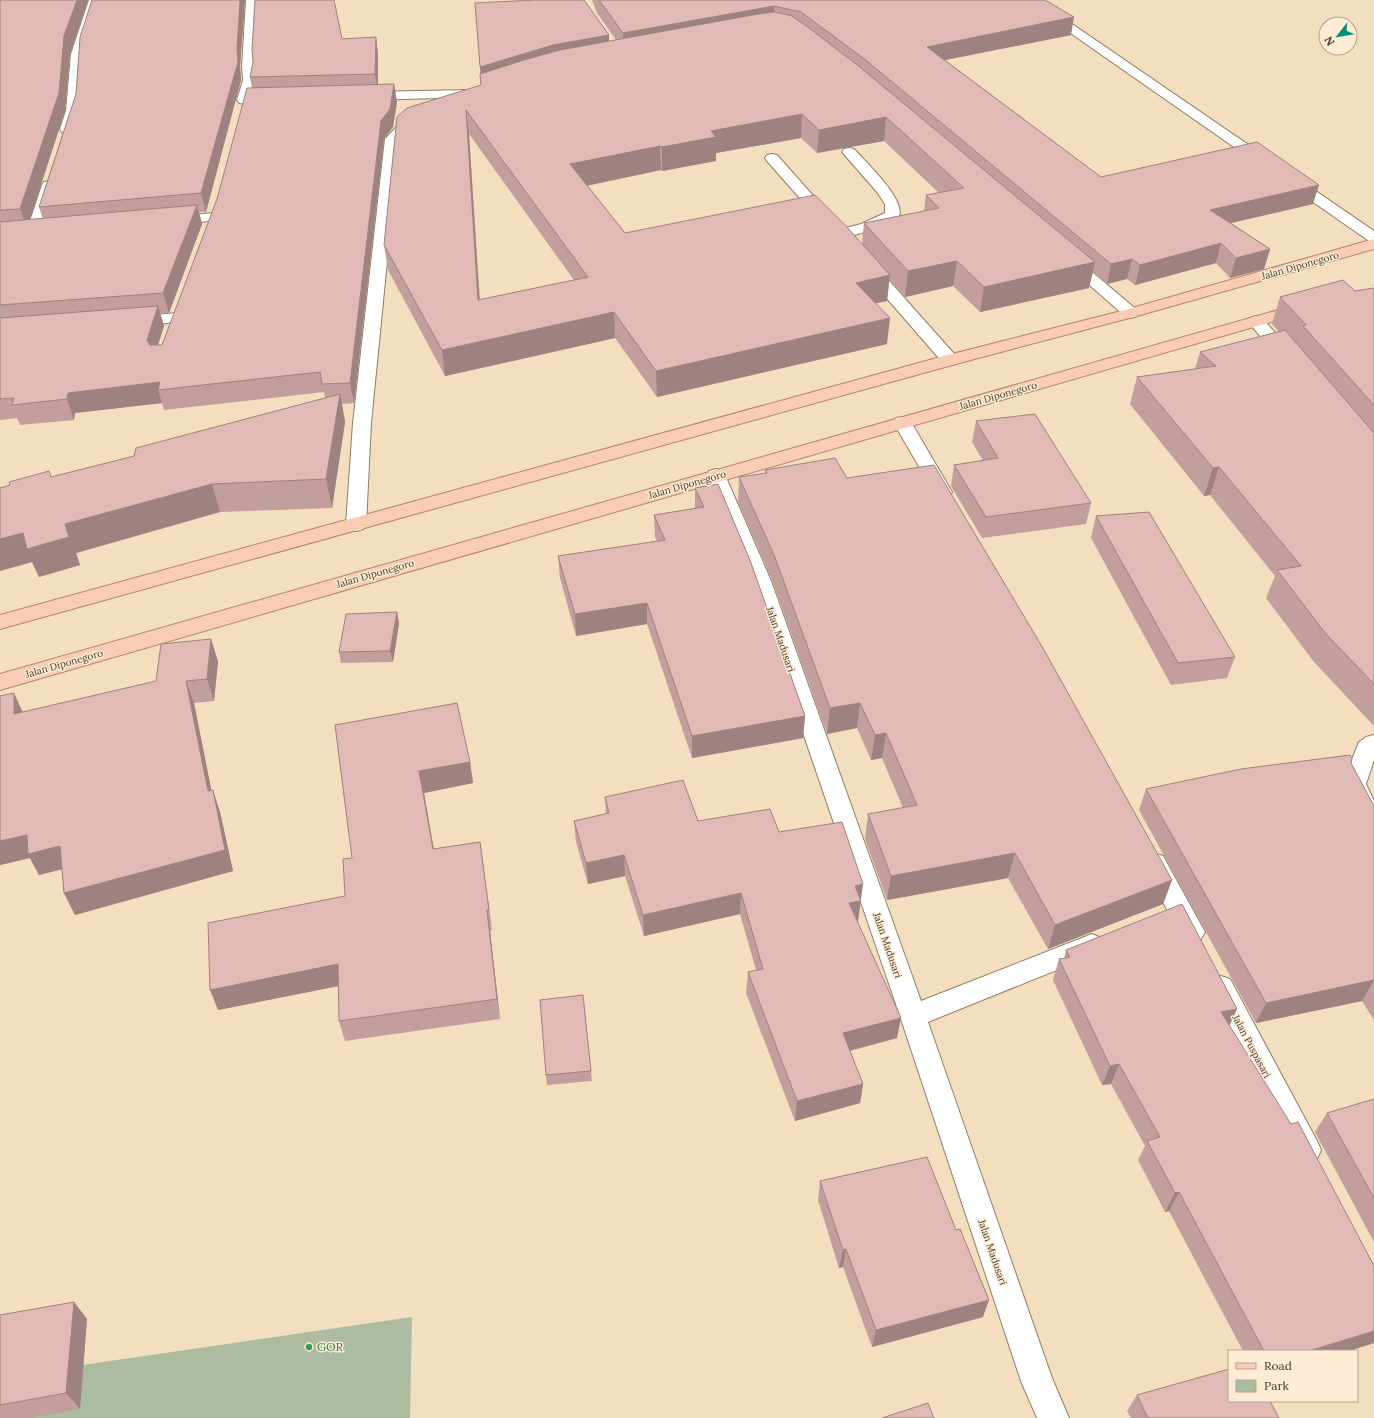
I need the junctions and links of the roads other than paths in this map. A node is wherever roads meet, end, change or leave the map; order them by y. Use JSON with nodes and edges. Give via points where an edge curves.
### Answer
{"nodes":[{"id":1,"x":95,"y":0,"type":"edge"},
{"id":2,"x":252,"y":0,"type":"edge"},
{"id":3,"x":1029,"y":0,"type":"edge"},
{"id":4,"x":484,"y":90,"type":"edge"},
{"id":5,"x":470,"y":94,"type":"junction"},
{"id":6,"x":356,"y":96,"type":"edge"},
{"id":7,"x":281,"y":99,"type":"edge"},
{"id":8,"x":244,"y":100,"type":"junction"},
{"id":9,"x":240,"y":114,"type":"edge"},
{"id":10,"x":64,"y":140,"type":"edge"},
{"id":11,"x":850,"y":152,"type":"edge"},
{"id":12,"x":772,"y":158,"type":"dead end"},
{"id":13,"x":52,"y":176,"type":"edge"},
{"id":14,"x":217,"y":202,"type":"edge"},
{"id":15,"x":213,"y":217,"type":"junction"},
{"id":16,"x":158,"y":222,"type":"edge"},
{"id":17,"x":49,"y":232,"type":"edge"},
{"id":18,"x":208,"y":232,"type":"edge"},
{"id":19,"x":1374,"y":238,"type":"edge"},
{"id":20,"x":1374,"y":244,"type":"edge"},
{"id":21,"x":849,"y":246,"type":"junction"},
{"id":22,"x":1059,"y":252,"type":"edge"},
{"id":23,"x":1322,"y":302,"type":"edge"},
{"id":24,"x":1131,"y":313,"type":"junction"},
{"id":25,"x":177,"y":318,"type":"edge"},
{"id":26,"x":1256,"y":321,"type":"junction"},
{"id":27,"x":116,"y":323,"type":"edge"},
{"id":28,"x":950,"y":360,"type":"junction"},
{"id":29,"x":1297,"y":369,"type":"edge"},
{"id":30,"x":902,"y":422,"type":"junction"},
{"id":31,"x":716,"y":475,"type":"junction"},
{"id":32,"x":954,"y":511,"type":"edge"},
{"id":33,"x":356,"y":525,"type":"junction"},
{"id":34,"x":0,"y":622,"type":"edge"},
{"id":35,"x":0,"y":682,"type":"edge"},
{"id":36,"x":1374,"y":744,"type":"edge"},
{"id":37,"x":1374,"y":824,"type":"edge"},
{"id":38,"x":1146,"y":848,"type":"edge"},
{"id":39,"x":1113,"y":936,"type":"edge"},
{"id":40,"x":913,"y":1016,"type":"junction"},
{"id":41,"x":1318,"y":1170,"type":"edge"},
{"id":42,"x":1053,"y":1418,"type":"edge"}],
"edges":[{"from":1,"to":10,"type":"street","via":[[78,54],[73,111]]},
{"from":2,"to":8,"type":"street","via":[[249,80]]},
{"from":3,"to":19,"type":"street"},
{"from":4,"to":5,"type":"street"},
{"from":5,"to":6,"type":"street"},
{"from":5,"to":33,"type":"street","via":[[429,110],[410,121],[392,139],[362,423]]},
{"from":7,"to":8,"type":"street"},
{"from":8,"to":9,"type":"street"},
{"from":11,"to":21,"type":"street","via":[[883,190],[892,204],[892,215],[866,229]]},
{"from":12,"to":21,"type":"street"},
{"from":13,"to":17,"type":"street","via":[[27,234]]},
{"from":14,"to":15,"type":"street"},
{"from":15,"to":16,"type":"street"},
{"from":15,"to":18,"type":"street"},
{"from":20,"to":24,"type":"main road","name":"Jalan Diponegoro"},
{"from":21,"to":28,"type":"street"},
{"from":22,"to":24,"type":"street"},
{"from":23,"to":26,"type":"main road","name":"Jalan Diponegoro"},
{"from":24,"to":28,"type":"main road","name":"Jalan Diponegoro"},
{"from":25,"to":27,"type":"street"},
{"from":26,"to":29,"type":"street"},
{"from":26,"to":30,"type":"main road","name":"Jalan Diponegoro"},
{"from":28,"to":33,"type":"main road","name":"Jalan Diponegoro"},
{"from":30,"to":31,"type":"main road","name":"Jalan Diponegoro"},
{"from":30,"to":32,"type":"street"},
{"from":31,"to":35,"type":"main road","name":"Jalan Diponegoro"},
{"from":31,"to":40,"type":"street","name":"Jalan Madusari","via":[[761,581]]},
{"from":33,"to":34,"type":"main road","name":"Jalan Diponegoro"},
{"from":36,"to":37,"type":"street","via":[[1367,748],[1354,784]]},
{"from":38,"to":41,"type":"street","name":"Jalan Puspasari","via":[[1169,914],[1206,959]]},
{"from":39,"to":40,"type":"street"},
{"from":40,"to":42,"type":"street","name":"Jalan Madusari","via":[[1034,1374]]}]}
